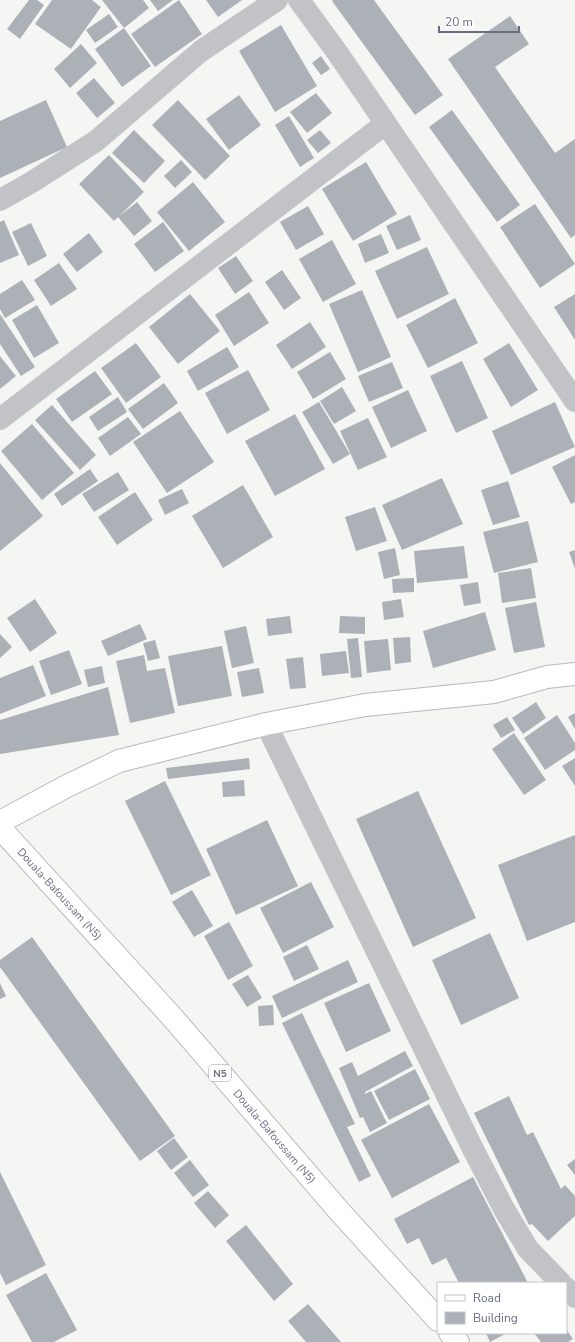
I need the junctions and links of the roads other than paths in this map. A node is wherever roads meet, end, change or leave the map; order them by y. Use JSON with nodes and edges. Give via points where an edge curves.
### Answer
{"nodes":[{"id":1,"x":277,"y":0,"type":"edge"},
{"id":2,"x":299,"y":0,"type":"edge"},
{"id":3,"x":385,"y":124,"type":"junction"},
{"id":4,"x":0,"y":200,"type":"edge"},
{"id":5,"x":575,"y":402,"type":"edge"},
{"id":6,"x":0,"y":419,"type":"edge"},
{"id":7,"x":575,"y":674,"type":"edge"},
{"id":8,"x":266,"y":724,"type":"junction"},
{"id":9,"x":0,"y":822,"type":"edge"},
{"id":10,"x":0,"y":828,"type":"edge"},
{"id":11,"x":560,"y":1282,"type":"edge"},
{"id":12,"x":567,"y":1289,"type":"edge"},
{"id":13,"x":575,"y":1297,"type":"edge"},
{"id":14,"x":437,"y":1319,"type":"edge"},
{"id":15,"x":451,"y":1334,"type":"edge"},
{"id":16,"x":458,"y":1342,"type":"edge"}],
"edges":[{"from":1,"to":4,"type":"street","via":[[201,51],[96,141]]},
{"from":2,"to":3,"type":"street"},
{"from":3,"to":5,"type":"street"},
{"from":3,"to":6,"type":"street"},
{"from":7,"to":8,"type":"main road","via":[[547,677],[494,692],[365,706]]},
{"from":8,"to":9,"type":"main road","via":[[118,761]]},
{"from":8,"to":11,"type":"street","via":[[500,1202],[528,1250]]},
{"from":10,"to":14,"type":"main road","name":"Douala-Bafoussam (N5)","number":"N5","via":[[173,1018],[340,1212]]},
{"from":12,"to":13,"type":"street"},
{"from":15,"to":16,"type":"main road"}]}
